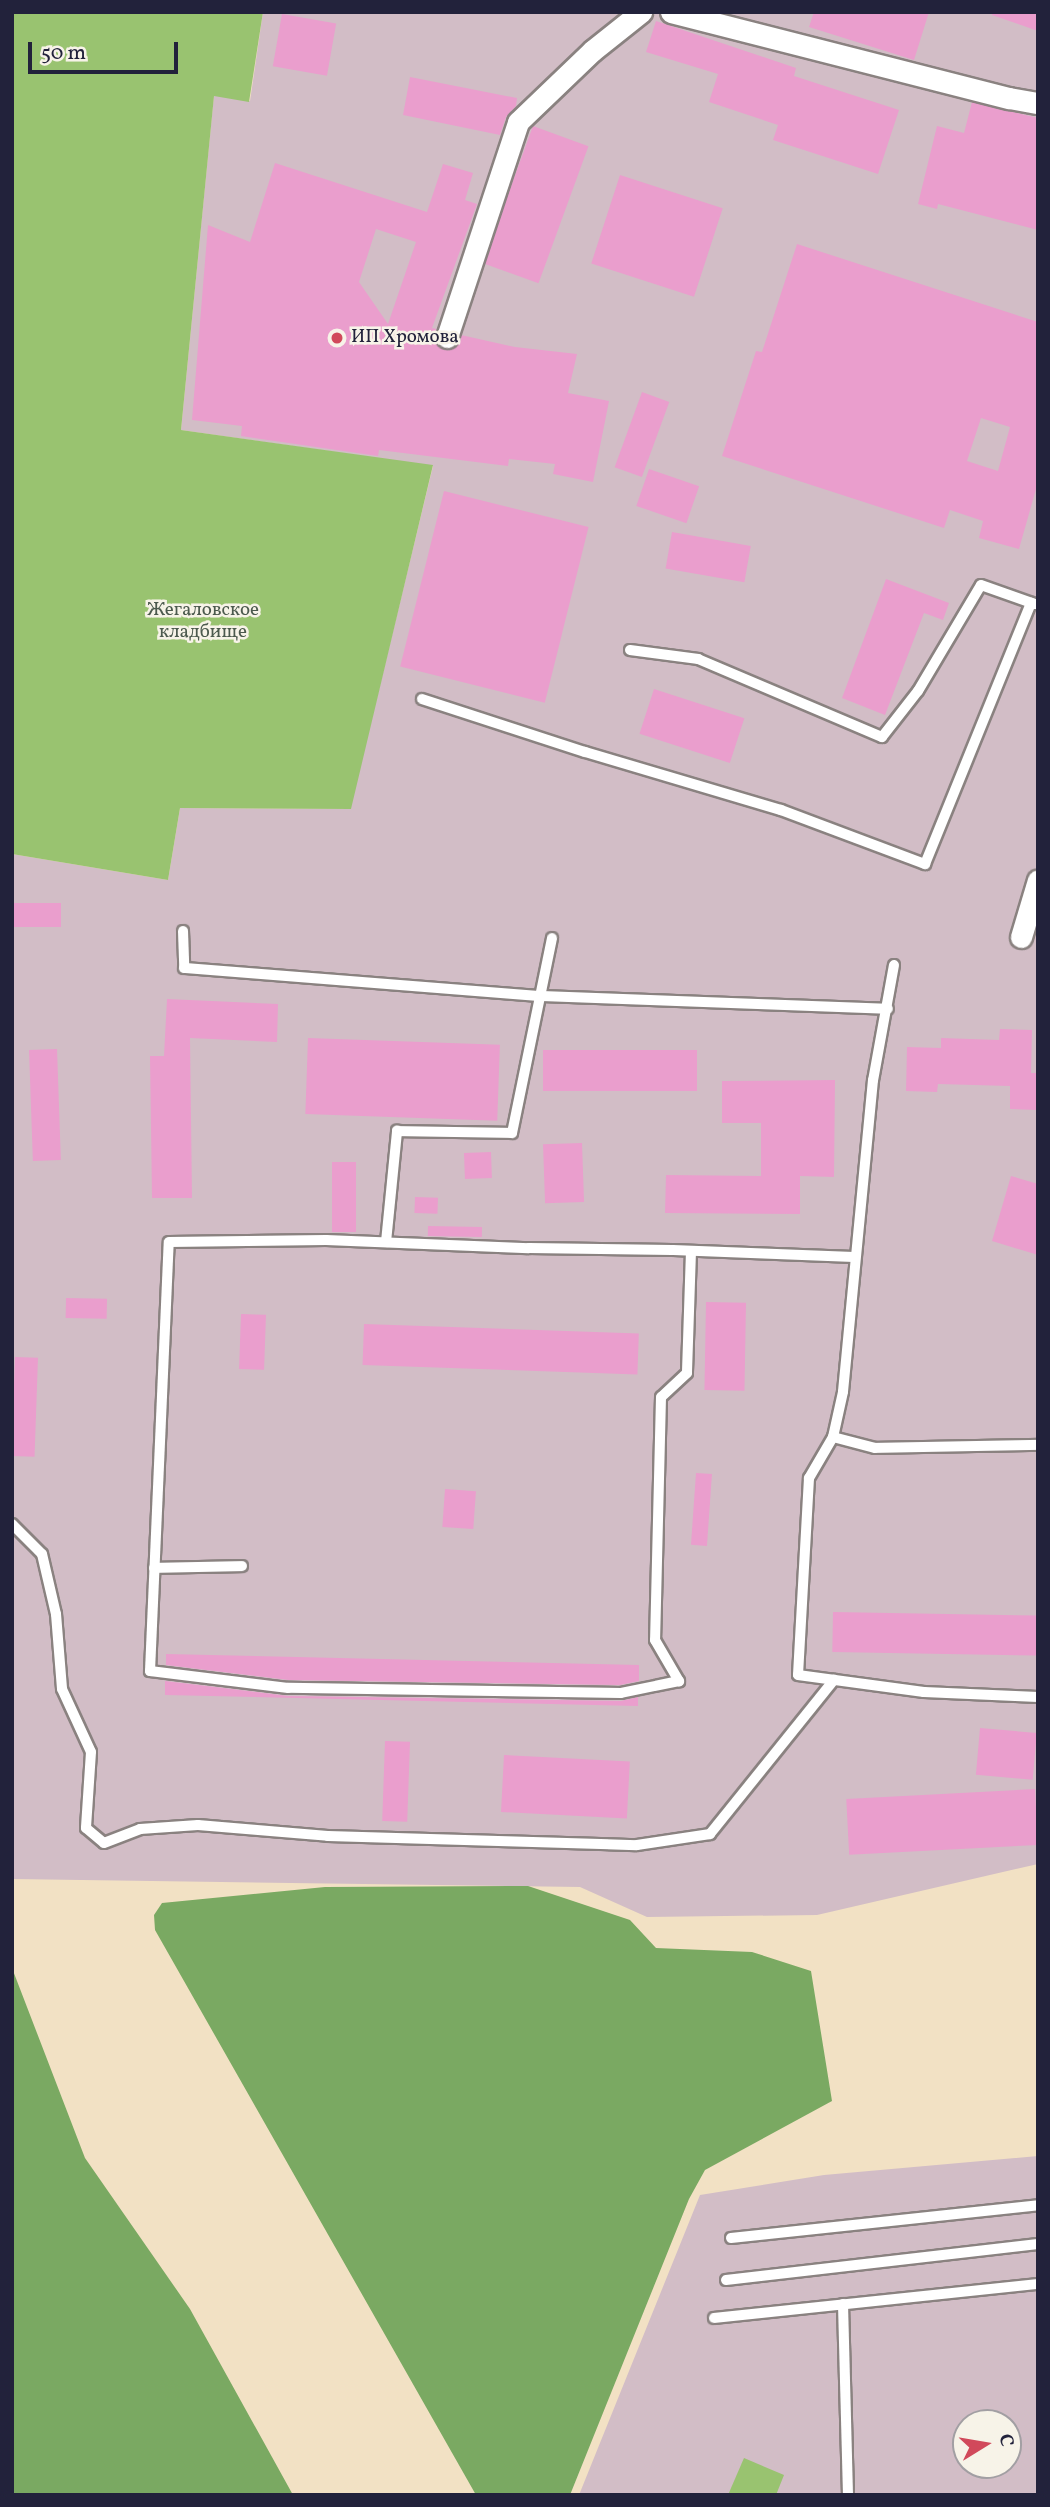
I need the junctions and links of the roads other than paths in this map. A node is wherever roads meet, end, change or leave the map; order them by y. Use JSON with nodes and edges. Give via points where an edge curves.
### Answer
{"nodes":[{"id":1,"x":641,"y":12,"type":"edge"},
{"id":2,"x":671,"y":12,"type":"edge"},
{"id":3,"x":1038,"y":103,"type":"edge"},
{"id":4,"x":447,"y":337,"type":"dead end"},
{"id":5,"x":1034,"y":603,"type":"edge"},
{"id":6,"x":630,"y":650,"type":"dead end"},
{"id":7,"x":422,"y":699,"type":"dead end"},
{"id":8,"x":1038,"y":880,"type":"edge"},
{"id":9,"x":183,"y":931,"type":"dead end"},
{"id":10,"x":1021,"y":937,"type":"dead end"},
{"id":11,"x":552,"y":938,"type":"dead end"},
{"id":12,"x":894,"y":965,"type":"dead end"},
{"id":13,"x":540,"y":996,"type":"junction"},
{"id":14,"x":888,"y":1009,"type":"junction"},
{"id":15,"x":386,"y":1242,"type":"junction"},
{"id":16,"x":691,"y":1251,"type":"junction"},
{"id":17,"x":854,"y":1257,"type":"junction"},
{"id":18,"x":833,"y":1437,"type":"junction"},
{"id":19,"x":1038,"y":1445,"type":"edge"},
{"id":20,"x":12,"y":1524,"type":"edge"},
{"id":21,"x":242,"y":1566,"type":"dead end"},
{"id":22,"x":154,"y":1568,"type":"junction"},
{"id":23,"x":834,"y":1680,"type":"junction"},
{"id":24,"x":1038,"y":1698,"type":"edge"},
{"id":25,"x":1038,"y":2205,"type":"edge"},
{"id":26,"x":731,"y":2238,"type":"dead end"},
{"id":27,"x":1038,"y":2244,"type":"edge"},
{"id":28,"x":726,"y":2280,"type":"dead end"},
{"id":29,"x":1038,"y":2284,"type":"edge"},
{"id":30,"x":843,"y":2304,"type":"junction"},
{"id":31,"x":714,"y":2318,"type":"dead end"},
{"id":32,"x":848,"y":2495,"type":"edge"}],
"edges":[{"from":1,"to":4,"type":"street","via":[[592,51],[519,122]]},
{"from":2,"to":3,"type":"street"},
{"from":5,"to":6,"type":"lane","via":[[981,585],[918,691],[882,737],[698,659]]},
{"from":5,"to":7,"type":"lane","via":[[925,864],[781,810]]},
{"from":8,"to":10,"type":"street"},
{"from":9,"to":13,"type":"lane","via":[[184,968]]},
{"from":11,"to":13,"type":"lane"},
{"from":12,"to":14,"type":"lane"},
{"from":13,"to":14,"type":"lane"},
{"from":13,"to":15,"type":"lane","via":[[512,1133],[397,1131]]},
{"from":14,"to":17,"type":"lane","via":[[873,1080]]},
{"from":15,"to":16,"type":"lane"},
{"from":15,"to":22,"type":"lane","via":[[169,1242]]},
{"from":16,"to":17,"type":"lane"},
{"from":16,"to":22,"type":"lane","via":[[687,1373],[662,1396],[655,1640],[679,1681],[621,1693],[288,1688],[150,1671]]},
{"from":17,"to":18,"type":"lane","via":[[842,1392]]},
{"from":18,"to":19,"type":"lane","via":[[875,1448]]},
{"from":18,"to":23,"type":"lane","via":[[809,1478],[798,1675]]},
{"from":20,"to":23,"type":"lane","via":[[43,1554],[57,1614],[62,1689],[90,1752],[86,1828],[104,1843],[140,1829],[198,1825],[328,1836],[637,1845],[710,1834]]},
{"from":21,"to":22,"type":"lane"},
{"from":23,"to":24,"type":"lane","via":[[924,1692]]},
{"from":25,"to":26,"type":"lane"},
{"from":27,"to":28,"type":"lane"},
{"from":29,"to":30,"type":"lane"},
{"from":30,"to":31,"type":"lane"},
{"from":30,"to":32,"type":"lane"}]}
